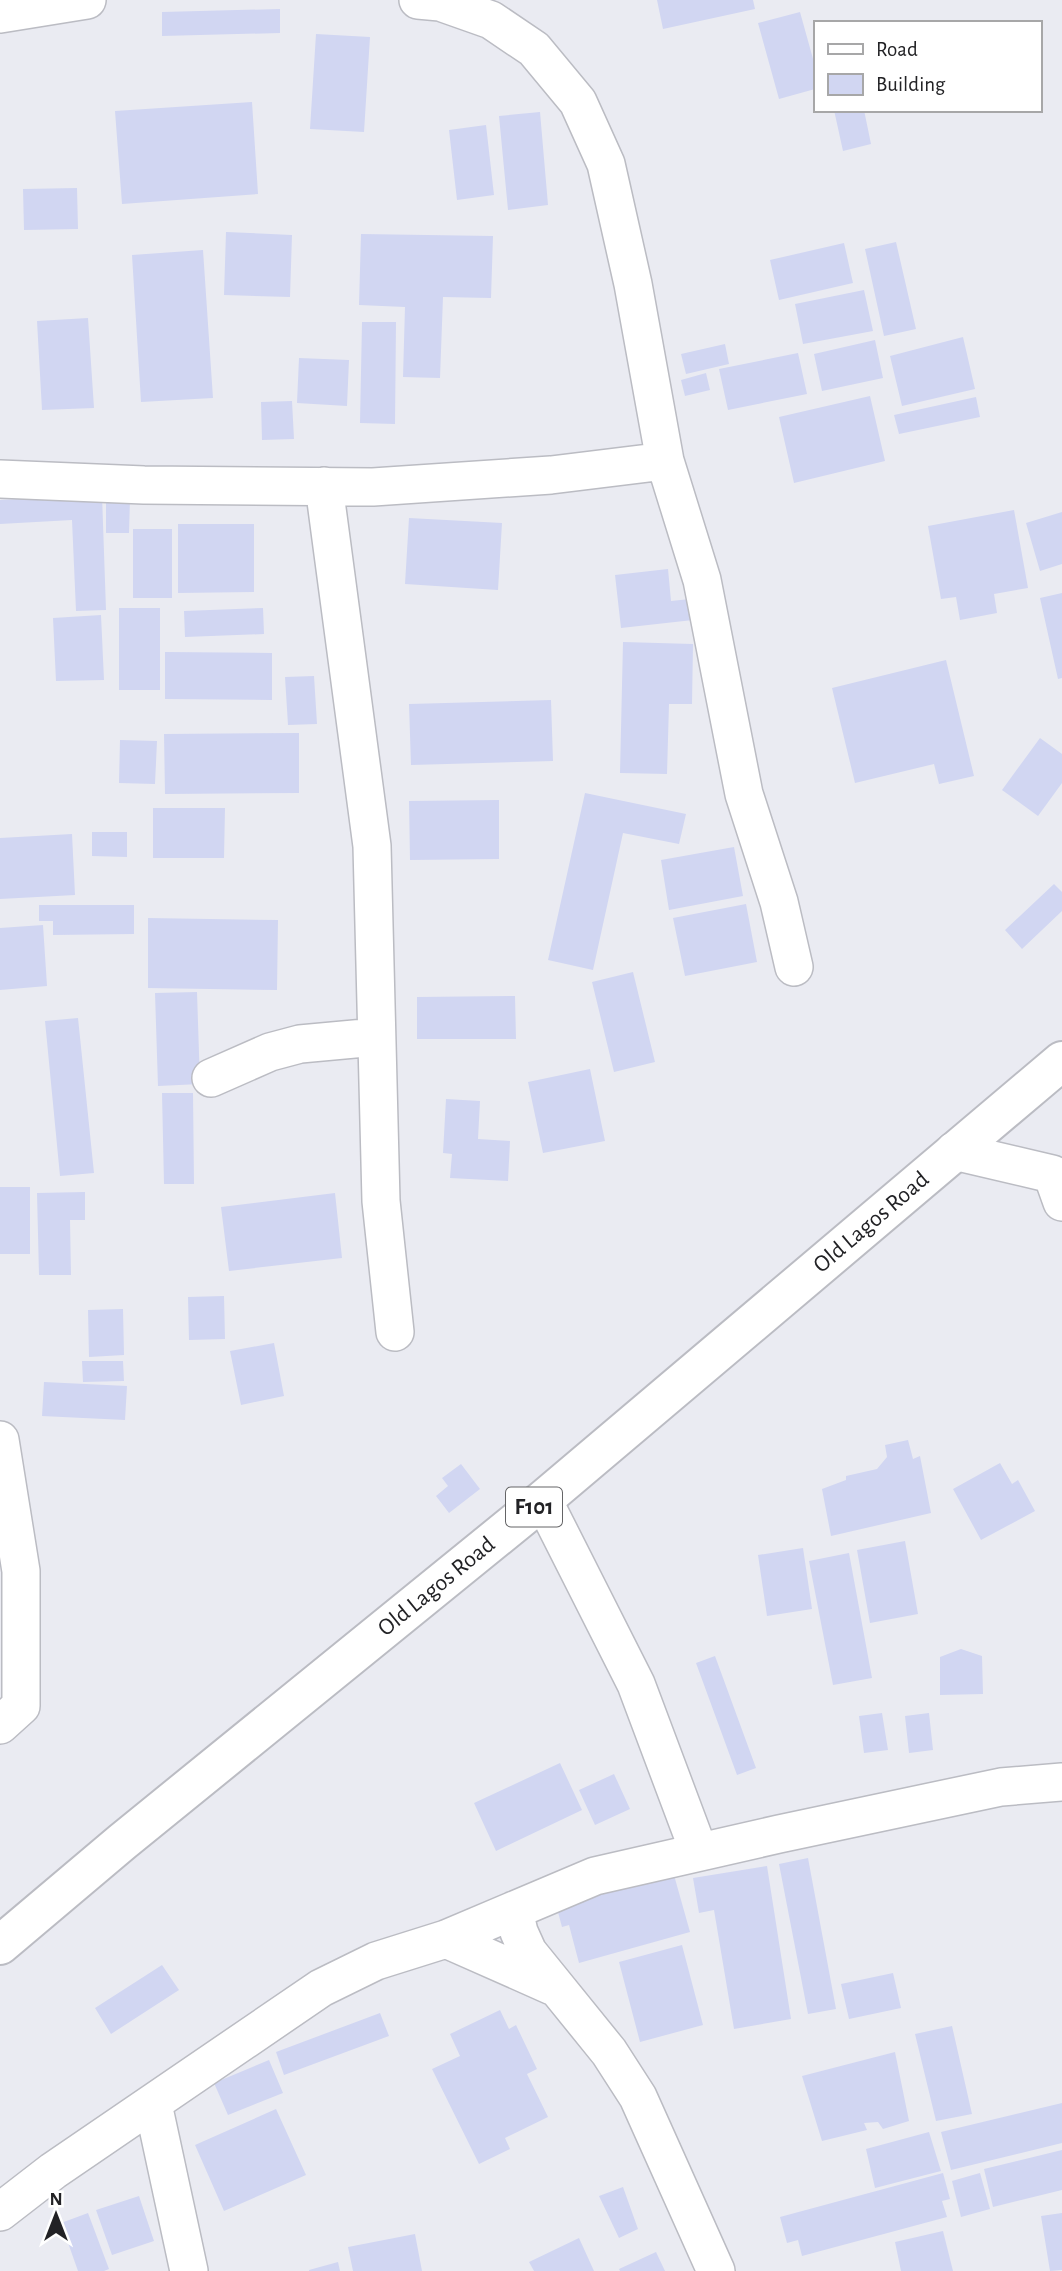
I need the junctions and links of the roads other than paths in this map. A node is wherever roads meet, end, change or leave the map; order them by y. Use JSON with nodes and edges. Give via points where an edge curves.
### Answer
{"nodes":[{"id":1,"x":87,"y":0,"type":"edge"},
{"id":2,"x":418,"y":0,"type":"edge"},
{"id":3,"x":0,"y":14,"type":"edge"},
{"id":4,"x":665,"y":461,"type":"junction"},
{"id":5,"x":0,"y":479,"type":"edge"},
{"id":6,"x":324,"y":486,"type":"junction"},
{"id":7,"x":794,"y":967,"type":"dead end"},
{"id":8,"x":376,"y":1037,"type":"junction"},
{"id":9,"x":1062,"y":1061,"type":"edge"},
{"id":10,"x":211,"y":1078,"type":"dead end"},
{"id":11,"x":954,"y":1151,"type":"junction"},
{"id":12,"x":1062,"y":1202,"type":"edge"},
{"id":13,"x":395,"y":1332,"type":"dead end"},
{"id":14,"x":0,"y":1440,"type":"edge"},
{"id":15,"x":4,"y":1478,"type":"edge"},
{"id":16,"x":543,"y":1500,"type":"junction"},
{"id":17,"x":0,"y":1725,"type":"edge"},
{"id":18,"x":1062,"y":1782,"type":"edge"},
{"id":19,"x":699,"y":1852,"type":"junction"},
{"id":20,"x":514,"y":1910,"type":"junction"},
{"id":21,"x":446,"y":1939,"type":"junction"},
{"id":22,"x":0,"y":1945,"type":"edge"},
{"id":23,"x":556,"y":1988,"type":"junction"},
{"id":24,"x":153,"y":2104,"type":"junction"},
{"id":25,"x":0,"y":2212,"type":"edge"},
{"id":26,"x":189,"y":2271,"type":"edge"},
{"id":27,"x":716,"y":2271,"type":"edge"}],
"edges":[{"from":1,"to":3,"type":"street"},
{"from":2,"to":4,"type":"street","via":[[440,2],[491,20],[534,49],[578,102],[606,164]]},
{"from":4,"to":6,"type":"street","via":[[551,475]]},
{"from":4,"to":7,"type":"street","via":[[702,580],[744,794],[779,902]]},
{"from":5,"to":6,"type":"street"},
{"from":6,"to":8,"type":"street","via":[[372,846]]},
{"from":8,"to":10,"type":"street","via":[[300,1044]]},
{"from":8,"to":13,"type":"street","via":[[381,1201]]},
{"from":9,"to":11,"type":"main road","name":"Old Lagos Road","number":"F101"},
{"from":11,"to":12,"type":"street","via":[[1052,1174]]},
{"from":11,"to":16,"type":"main road","name":"Old Lagos Road","number":"F101"},
{"from":14,"to":15,"type":"street"},
{"from":15,"to":17,"type":"street","via":[[21,1571],[21,1706]]},
{"from":16,"to":19,"type":"street","via":[[636,1684]]},
{"from":16,"to":22,"type":"main road","name":"Old Lagos Road","number":"F101"},
{"from":18,"to":19,"type":"street","via":[[1001,1787]]},
{"from":19,"to":20,"type":"street","via":[[595,1876]]},
{"from":20,"to":21,"type":"street"},
{"from":20,"to":23,"type":"street","via":[[528,1952]]},
{"from":21,"to":23,"type":"street"},
{"from":21,"to":24,"type":"street","via":[[376,1961],[321,1988]]},
{"from":23,"to":27,"type":"street","via":[[609,2052],[638,2096]]},
{"from":24,"to":25,"type":"street"},
{"from":24,"to":26,"type":"street"}]}
